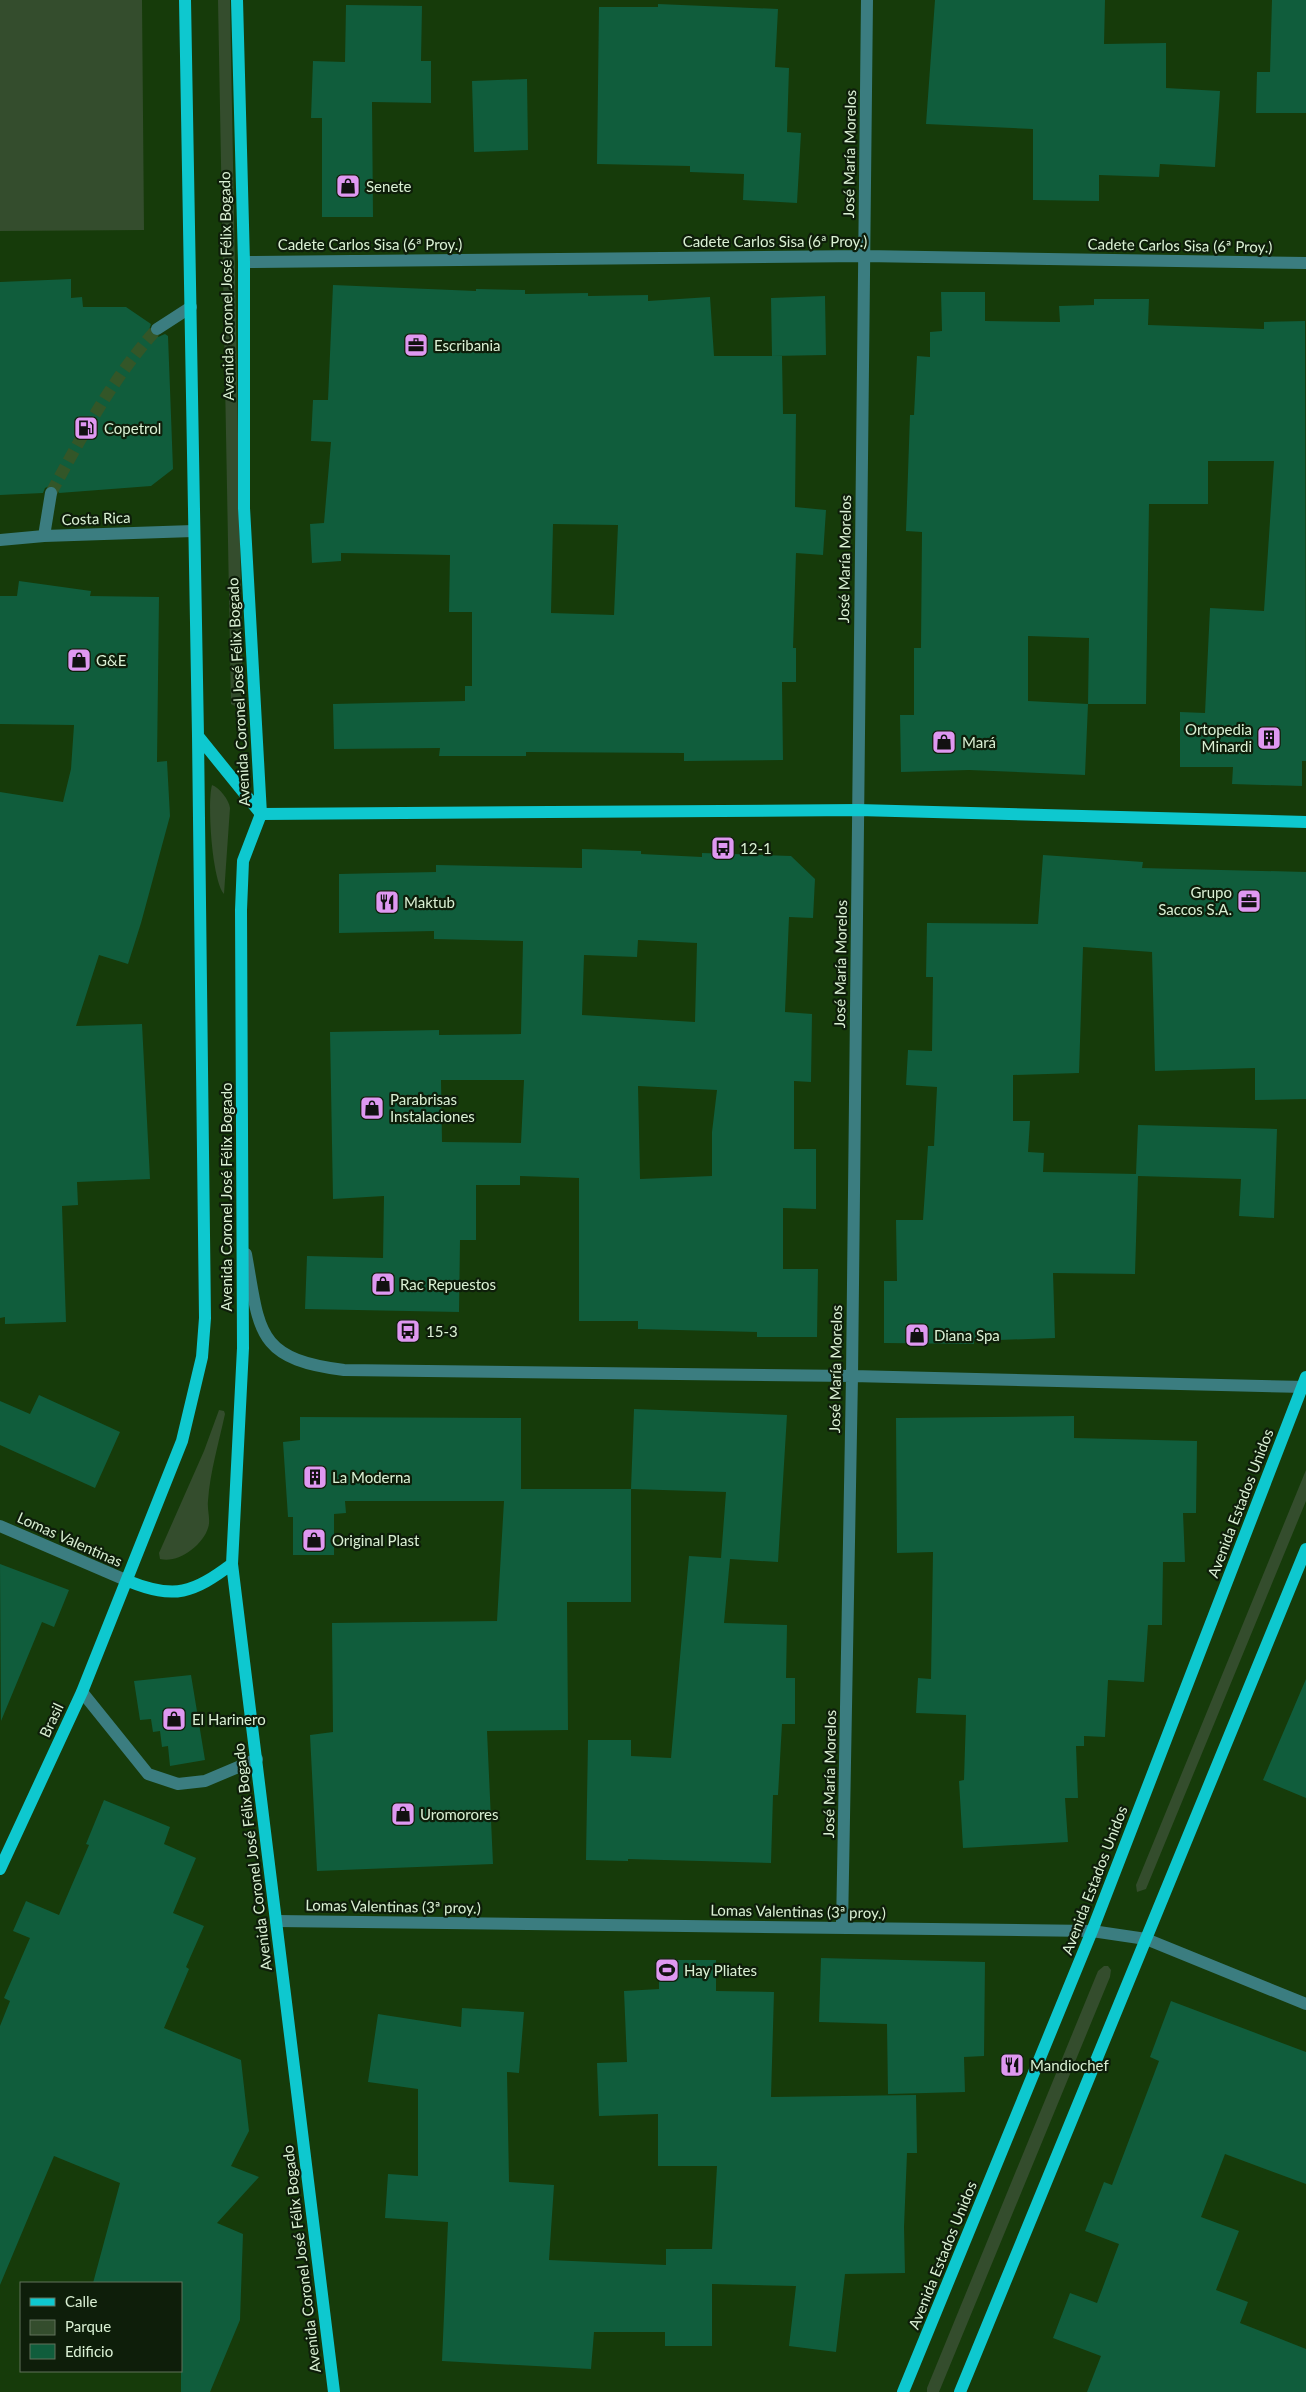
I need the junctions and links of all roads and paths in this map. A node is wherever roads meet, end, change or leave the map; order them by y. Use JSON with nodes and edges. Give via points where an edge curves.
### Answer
{"nodes":[{"id":1,"x":185,"y":0,"type":"edge"},
{"id":2,"x":237,"y":0,"type":"edge"},
{"id":3,"x":867,"y":0,"type":"edge"},
{"id":4,"x":864,"y":256,"type":"junction"},
{"id":5,"x":244,"y":262,"type":"junction"},
{"id":6,"x":1306,"y":263,"type":"edge"},
{"id":7,"x":192,"y":308,"type":"junction"},
{"id":8,"x":157,"y":329,"type":"tunnel mouth"},
{"id":9,"x":51,"y":493,"type":"tunnel mouth"},
{"id":10,"x":193,"y":531,"type":"junction"},
{"id":11,"x":44,"y":536,"type":"junction"},
{"id":12,"x":0,"y":540,"type":"edge"},
{"id":13,"x":198,"y":736,"type":"junction"},
{"id":14,"x":858,"y":810,"type":"junction"},
{"id":15,"x":261,"y":814,"type":"junction"},
{"id":16,"x":1306,"y":822,"type":"edge"},
{"id":17,"x":244,"y":1241,"type":"junction"},
{"id":18,"x":852,"y":1376,"type":"junction"},
{"id":19,"x":1305,"y":1383,"type":"edge"},
{"id":20,"x":0,"y":1526,"type":"edge"},
{"id":21,"x":1306,"y":1549,"type":"edge"},
{"id":22,"x":232,"y":1564,"type":"junction"},
{"id":23,"x":128,"y":1581,"type":"junction"},
{"id":24,"x":82,"y":1692,"type":"junction"},
{"id":25,"x":257,"y":1760,"type":"junction"},
{"id":26,"x":0,"y":1869,"type":"edge"},
{"id":27,"x":276,"y":1921,"type":"junction"},
{"id":28,"x":842,"y":1928,"type":"junction"},
{"id":29,"x":1092,"y":1931,"type":"junction"},
{"id":30,"x":1146,"y":1939,"type":"junction"},
{"id":31,"x":1306,"y":2004,"type":"edge"},
{"id":32,"x":334,"y":2392,"type":"edge"},
{"id":33,"x":903,"y":2392,"type":"edge"},
{"id":34,"x":960,"y":2392,"type":"edge"}],
"edges":[{"from":1,"to":7,"type":"main road","name":"Avenida Coronel José Félix Bogado"},
{"from":2,"to":5,"type":"main road","name":"Avenida Coronel José Félix Bogado"},
{"from":3,"to":4,"type":"street","name":"José María Morelos"},
{"from":4,"to":5,"type":"street","name":"Cadete Carlos Sisa (6ª Proy.)"},
{"from":4,"to":6,"type":"street","name":"Cadete Carlos Sisa (6ª Proy.)"},
{"from":4,"to":14,"type":"street","name":"José María Morelos"},
{"from":5,"to":15,"type":"main road","name":"Avenida Coronel José Félix Bogado","via":[[244,508]]},
{"from":7,"to":8,"type":"street"},
{"from":7,"to":10,"type":"main road","name":"Avenida Coronel José Félix Bogado"},
{"from":9,"to":11,"type":"street"},
{"from":10,"to":11,"type":"street","name":"Costa Rica"},
{"from":10,"to":13,"type":"main road","name":"Avenida Coronel José Félix Bogado"},
{"from":11,"to":12,"type":"street","name":"Costa Rica"},
{"from":13,"to":15,"type":"main road"},
{"from":13,"to":23,"type":"main road","name":"Avenida Coronel José Félix Bogado","via":[[205,1318],[202,1357],[182,1441]]},
{"from":14,"to":15,"type":"main road"},
{"from":14,"to":16,"type":"main road"},
{"from":14,"to":18,"type":"street","name":"José María Morelos"},
{"from":15,"to":17,"type":"main road","name":"Avenida Coronel José Félix Bogado","via":[[242,861],[240,982]]},
{"from":17,"to":18,"type":"street","via":[[261,1330],[268,1341],[286,1355],[320,1367],[344,1370]]},
{"from":17,"to":22,"type":"main road","name":"Avenida Coronel José Félix Bogado","via":[[243,1348]]},
{"from":18,"to":19,"type":"street"},
{"from":18,"to":28,"type":"street","name":"José María Morelos"},
{"from":19,"to":29,"type":"main road","name":"Avenida Estados Unidos"},
{"from":20,"to":23,"type":"street","name":"Lomas Valentinas"},
{"from":21,"to":30,"type":"main road"},
{"from":22,"to":23,"type":"main road","via":[[205,1584],[176,1592],[152,1591]]},
{"from":22,"to":25,"type":"main road","name":"Avenida Coronel José Félix Bogado"},
{"from":23,"to":24,"type":"main road","name":"Brasil"},
{"from":24,"to":25,"type":"street","via":[[148,1774],[178,1784],[206,1781]]},
{"from":24,"to":26,"type":"main road","name":"Brasil"},
{"from":25,"to":27,"type":"main road","name":"Avenida Coronel José Félix Bogado"},
{"from":27,"to":28,"type":"street","name":"Lomas Valentinas (3ª proy.)"},
{"from":27,"to":32,"type":"main road","name":"Avenida Coronel José Félix Bogado"},
{"from":28,"to":29,"type":"street","name":"Lomas Valentinas (3ª proy.)"},
{"from":29,"to":30,"type":"street","name":"Lomas Valentinas (3ª proy.)"},
{"from":29,"to":33,"type":"main road","name":"Avenida Estados Unidos"},
{"from":30,"to":31,"type":"street","name":"Lomas Valentinas (3ª proy.)"},
{"from":30,"to":34,"type":"main road"}]}
